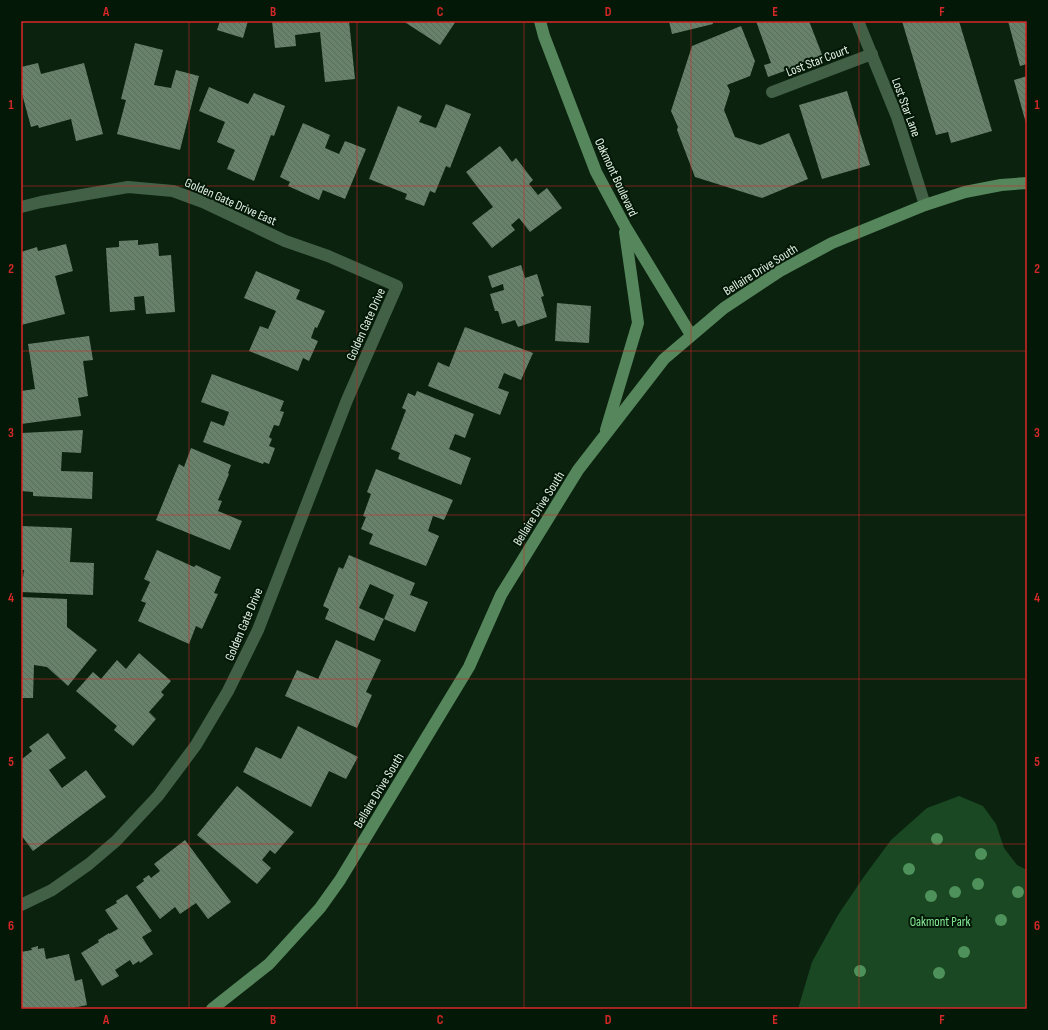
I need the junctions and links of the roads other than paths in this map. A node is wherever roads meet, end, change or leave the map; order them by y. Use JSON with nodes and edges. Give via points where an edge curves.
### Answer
{"nodes":[{"id":1,"x":540,"y":21,"type":"edge"},
{"id":2,"x":858,"y":21,"type":"edge"},
{"id":3,"x":872,"y":54,"type":"junction"},
{"id":4,"x":772,"y":92,"type":"dead end"},
{"id":5,"x":1027,"y":183,"type":"edge"},
{"id":6,"x":925,"y":205,"type":"junction"},
{"id":7,"x":21,"y":208,"type":"edge"},
{"id":8,"x":625,"y":226,"type":"junction"},
{"id":9,"x":397,"y":286,"type":"joint"},
{"id":10,"x":691,"y":335,"type":"junction"},
{"id":11,"x":604,"y":437,"type":"junction"},
{"id":12,"x":21,"y":906,"type":"edge"},
{"id":13,"x":212,"y":1009,"type":"edge"}],
"edges":[{"from":1,"to":8,"type":"street","name":"Oakmont Boulevard","via":[[596,172]]},
{"from":2,"to":3,"type":"street","name":"Lost Star Lane"},
{"from":3,"to":4,"type":"street","name":"Lost Star Court"},
{"from":3,"to":6,"type":"street","name":"Lost Star Lane","via":[[897,117]]},
{"from":5,"to":6,"type":"street","name":"Bellaire Drive South","via":[[965,192]]},
{"from":6,"to":10,"type":"street","name":"Bellaire Drive South","via":[[832,243],[780,271],[724,308]]},
{"from":7,"to":9,"type":"street","name":"Golden Gate Drive East","via":[[41,202],[128,187],[173,191],[203,202],[285,242],[328,256]]},
{"from":8,"to":10,"type":"street","name":"Oakmont Boulevard"},
{"from":8,"to":11,"type":"street","via":[[638,323]]},
{"from":9,"to":12,"type":"street","name":"Golden Gate Drive","via":[[347,400],[258,630],[228,691],[196,745],[158,796],[116,841],[52,890]]},
{"from":10,"to":11,"type":"street","name":"Bellaire Drive South","via":[[664,359]]},
{"from":11,"to":13,"type":"street","name":"Bellaire Drive South","via":[[578,470],[501,595],[468,667],[340,880],[320,908],[269,964]]}]}
